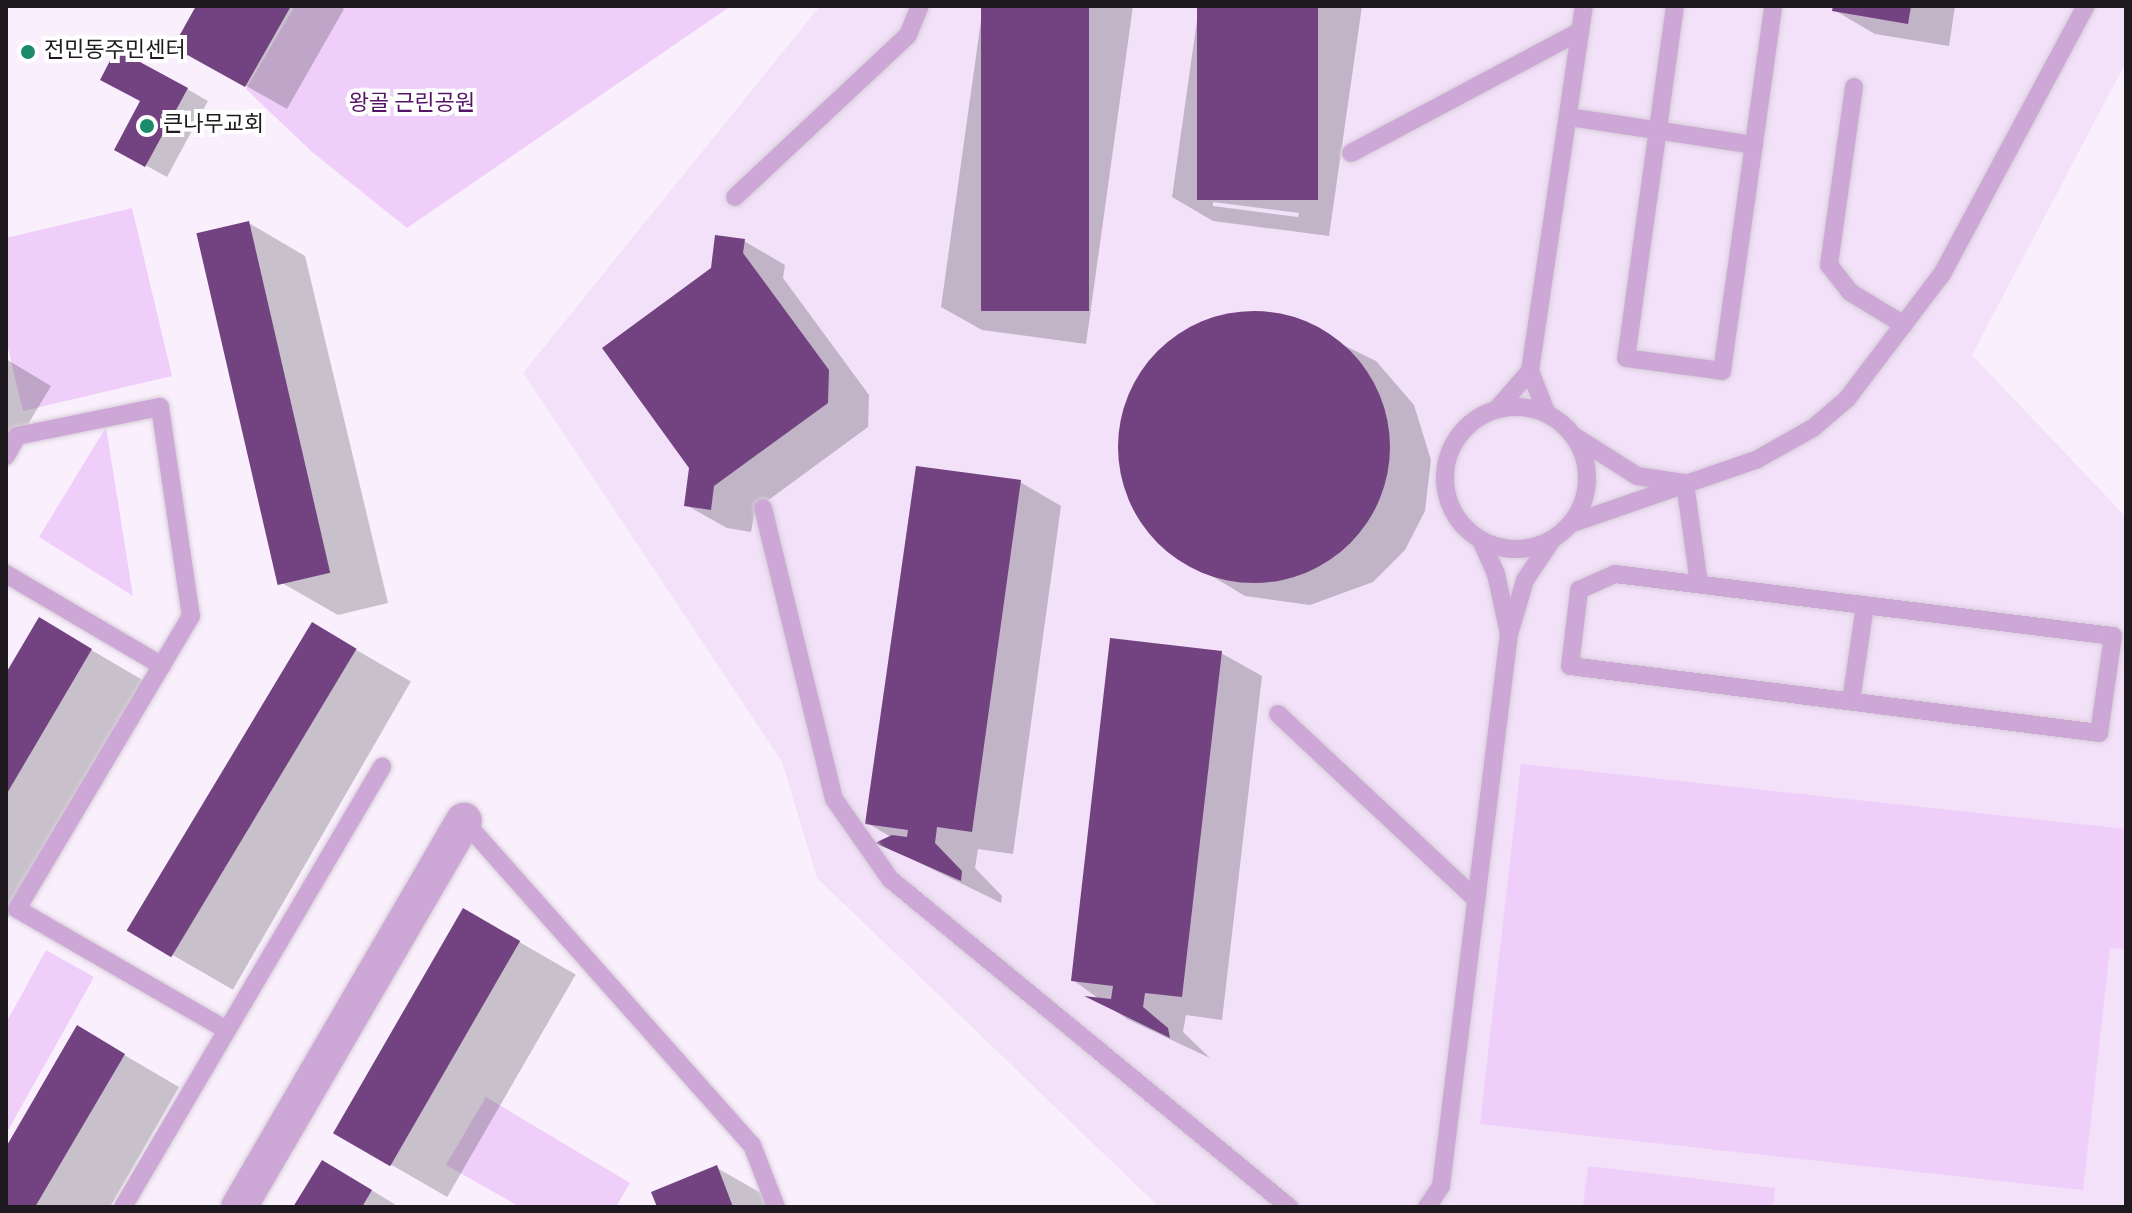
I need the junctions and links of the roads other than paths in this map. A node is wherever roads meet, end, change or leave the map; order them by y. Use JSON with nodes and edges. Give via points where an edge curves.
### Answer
{"nodes":[{"id":1,"x":920,"y":6,"type":"edge"},
{"id":2,"x":1584,"y":6,"type":"edge"},
{"id":3,"x":1675,"y":6,"type":"edge"},
{"id":4,"x":1773,"y":6,"type":"edge"},
{"id":5,"x":2086,"y":6,"type":"edge"},
{"id":6,"x":1580,"y":31,"type":"junction"},
{"id":7,"x":1854,"y":87,"type":"dead end"},
{"id":8,"x":1569,"y":117,"type":"junction"},
{"id":9,"x":1657,"y":130,"type":"junction"},
{"id":10,"x":1754,"y":145,"type":"junction"},
{"id":11,"x":1351,"y":153,"type":"dead end"},
{"id":12,"x":735,"y":197,"type":"dead end"},
{"id":13,"x":1904,"y":325,"type":"junction"},
{"id":14,"x":1530,"y":371,"type":"junction"},
{"id":15,"x":1498,"y":408,"type":"junction"},
{"id":16,"x":1547,"y":414,"type":"junction"},
{"id":17,"x":1572,"y":434,"type":"junction"},
{"id":18,"x":6,"y":456,"type":"edge"},
{"id":19,"x":1685,"y":483,"type":"junction"},
{"id":20,"x":763,"y":508,"type":"dead end"},
{"id":21,"x":1564,"y":530,"type":"junction"},
{"id":22,"x":1481,"y":541,"type":"junction"},
{"id":23,"x":6,"y":574,"type":"edge"},
{"id":24,"x":1699,"y":584,"type":"junction"},
{"id":25,"x":1865,"y":605,"type":"junction"},
{"id":26,"x":1509,"y":634,"type":"junction"},
{"id":27,"x":162,"y":666,"type":"junction"},
{"id":28,"x":1851,"y":701,"type":"junction"},
{"id":29,"x":1278,"y":714,"type":"dead end"},
{"id":30,"x":382,"y":767,"type":"dead end"},
{"id":31,"x":464,"y":821,"type":"joint"},
{"id":32,"x":1477,"y":900,"type":"junction"},
{"id":33,"x":225,"y":1029,"type":"junction"},
{"id":34,"x":123,"y":1207,"type":"edge"},
{"id":35,"x":239,"y":1207,"type":"edge"},
{"id":36,"x":776,"y":1207,"type":"edge"},
{"id":37,"x":1289,"y":1207,"type":"edge"},
{"id":38,"x":1427,"y":1207,"type":"edge"}],
"edges":[{"from":1,"to":12,"type":"lane","via":[[908,35]]},
{"from":2,"to":6,"type":"lane"},
{"from":3,"to":9,"type":"lane"},
{"from":4,"to":10,"type":"lane"},
{"from":5,"to":13,"type":"lane","via":[[1942,274]]},
{"from":6,"to":8,"type":"lane"},
{"from":6,"to":11,"type":"lane"},
{"from":7,"to":13,"type":"lane","via":[[1829,265],[1850,292]]},
{"from":8,"to":9,"type":"lane"},
{"from":8,"to":14,"type":"lane"},
{"from":9,"to":10,"type":"lane"},
{"from":9,"to":10,"type":"lane","via":[[1626,358],[1722,371]]},
{"from":13,"to":19,"type":"lane","via":[[1847,399],[1813,428],[1756,460]]},
{"from":14,"to":15,"type":"lane"},
{"from":14,"to":16,"type":"lane"},
{"from":15,"to":16,"type":"lane","via":[[1515,406]]},
{"from":15,"to":22,"type":"lane","via":[[1457,437],[1445,469],[1448,503],[1467,531]]},
{"from":16,"to":17,"type":"lane"},
{"from":17,"to":19,"type":"lane","via":[[1637,476]]},
{"from":17,"to":21,"type":"lane","via":[[1586,464],[1587,480]]},
{"from":18,"to":27,"type":"lane","via":[[17,436],[160,407],[191,616]]},
{"from":19,"to":21,"type":"lane"},
{"from":19,"to":24,"type":"lane"},
{"from":20,"to":37,"type":"lane","via":[[834,799],[890,879]]},
{"from":21,"to":22,"type":"lane","via":[[1529,548]]},
{"from":21,"to":26,"type":"lane","via":[[1525,580]]},
{"from":22,"to":26,"type":"lane","via":[[1496,574]]},
{"from":23,"to":27,"type":"lane"},
{"from":24,"to":25,"type":"lane"},
{"from":24,"to":28,"type":"lane","via":[[1615,574],[1596,579],[1579,590],[1570,666]]},
{"from":25,"to":28,"type":"lane"},
{"from":25,"to":28,"type":"lane","via":[[2113,636],[2099,733]]},
{"from":26,"to":32,"type":"lane"},
{"from":27,"to":33,"type":"lane","via":[[17,909]]},
{"from":29,"to":32,"type":"lane"},
{"from":30,"to":33,"type":"lane"},
{"from":31,"to":35,"type":"street"},
{"from":31,"to":36,"type":"lane","via":[[752,1145]]},
{"from":32,"to":38,"type":"lane","via":[[1441,1186]]},
{"from":33,"to":34,"type":"lane"}]}
